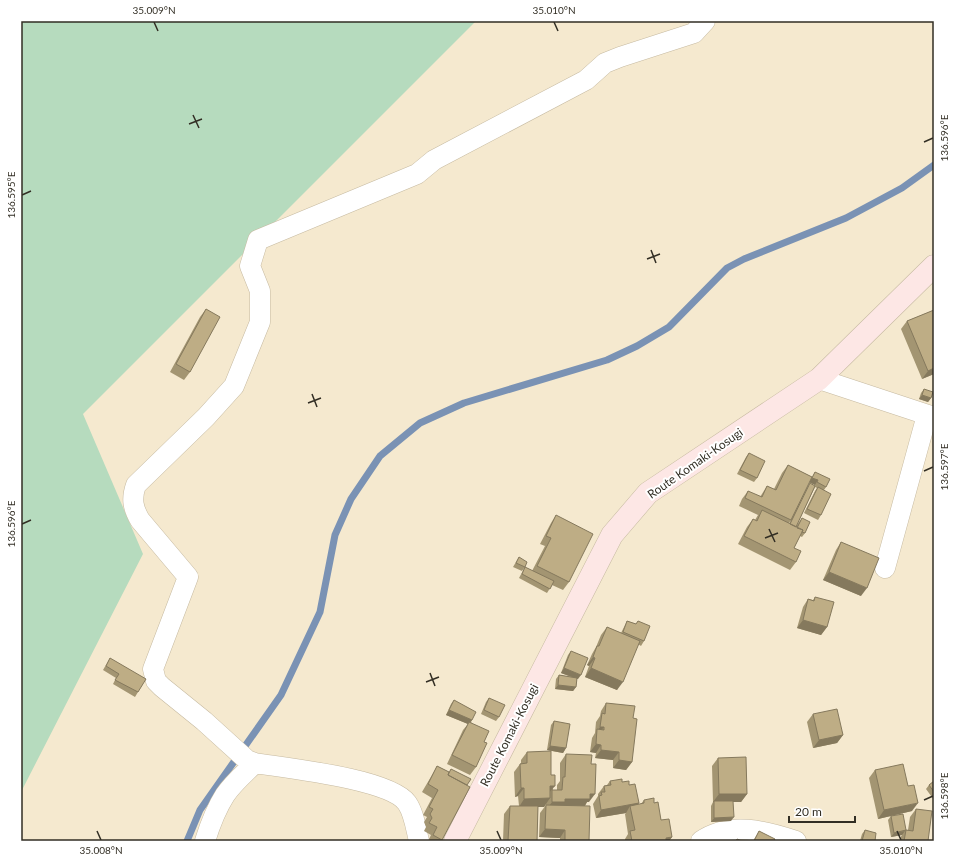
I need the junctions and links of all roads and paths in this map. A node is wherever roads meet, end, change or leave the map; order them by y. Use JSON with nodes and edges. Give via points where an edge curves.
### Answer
{"nodes":[{"id":1,"x":705,"y":21,"type":"edge"},
{"id":2,"x":934,"y":266,"type":"edge"},
{"id":3,"x":819,"y":379,"type":"junction"},
{"id":4,"x":931,"y":416,"type":"edge"},
{"id":5,"x":885,"y":568,"type":"dead end"},
{"id":6,"x":245,"y":756,"type":"junction"},
{"id":7,"x":204,"y":841,"type":"edge"},
{"id":8,"x":419,"y":841,"type":"edge"},
{"id":9,"x":455,"y":841,"type":"edge"},
{"id":10,"x":701,"y":841,"type":"edge"},
{"id":11,"x":796,"y":841,"type":"edge"}],
"edges":[{"from":1,"to":6,"type":"street","via":[[694,33],[605,63],[586,80],[434,160],[417,174],[258,240],[250,266],[260,291],[260,322],[234,386],[206,418],[136,485],[133,501],[134,510],[140,520],[188,577],[153,669],[156,681]]},
{"from":2,"to":3,"type":"main road","name":"Route Komaki-Kosugi"},
{"from":3,"to":4,"type":"street"},
{"from":3,"to":9,"type":"main road","name":"Route Komaki-Kosugi","via":[[648,493],[612,535]]},
{"from":4,"to":5,"type":"street"},
{"from":6,"to":7,"type":"street","via":[[237,780],[225,794]]},
{"from":6,"to":8,"type":"street","via":[[347,777],[397,793],[407,803]]},
{"from":10,"to":11,"type":"street","via":[[722,831],[739,829],[758,830]]}]}
